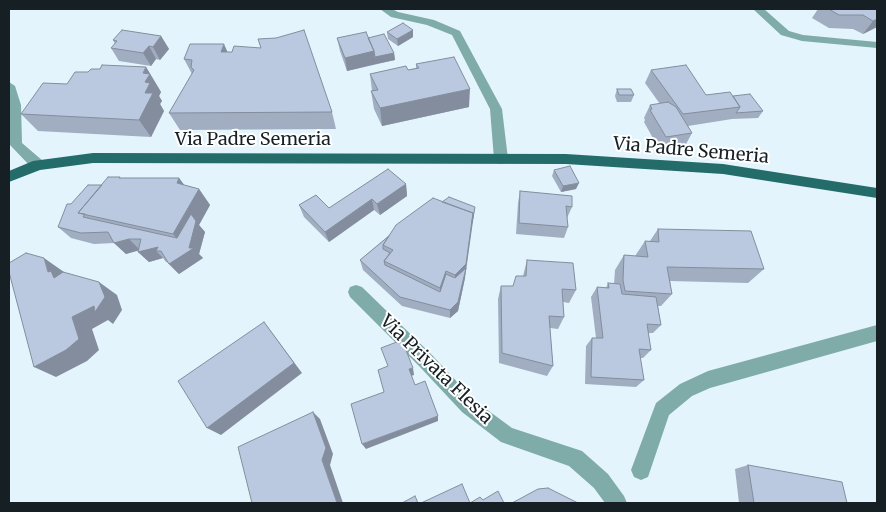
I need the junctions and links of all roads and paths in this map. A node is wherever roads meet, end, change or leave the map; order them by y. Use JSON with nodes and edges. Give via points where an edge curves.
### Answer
{"nodes":[{"id":1,"x":385,"y":9,"type":"edge"},
{"id":2,"x":758,"y":9,"type":"edge"},
{"id":3,"x":877,"y":46,"type":"edge"},
{"id":4,"x":9,"y":86,"type":"edge"},
{"id":5,"x":501,"y":159,"type":"junction"},
{"id":6,"x":38,"y":165,"type":"junction"},
{"id":7,"x":9,"y":178,"type":"edge"},
{"id":8,"x":877,"y":193,"type":"edge"},
{"id":9,"x":356,"y":292,"type":"dead end"},
{"id":10,"x":877,"y":333,"type":"edge"},
{"id":11,"x":641,"y":470,"type":"dead end"},
{"id":12,"x":617,"y":503,"type":"edge"}],
"edges":[{"from":1,"to":5,"type":"street","via":[[456,33],[496,109]]},
{"from":2,"to":3,"type":"street","via":[[785,33],[802,38]]},
{"from":4,"to":6,"type":"street","via":[[15,105],[16,145]]},
{"from":5,"to":6,"type":"main road","name":"Via Padre Semeria","via":[[93,158]]},
{"from":5,"to":8,"type":"main road","name":"Via Padre Semeria","via":[[566,159],[724,169]]},
{"from":6,"to":7,"type":"main road","name":"Via Padre Semeria"},
{"from":9,"to":12,"type":"street","name":"Via Privata Flesia","via":[[468,406],[506,436],[575,458],[601,481]]},
{"from":10,"to":11,"type":"street","via":[[726,375],[686,390],[662,409]]}]}
